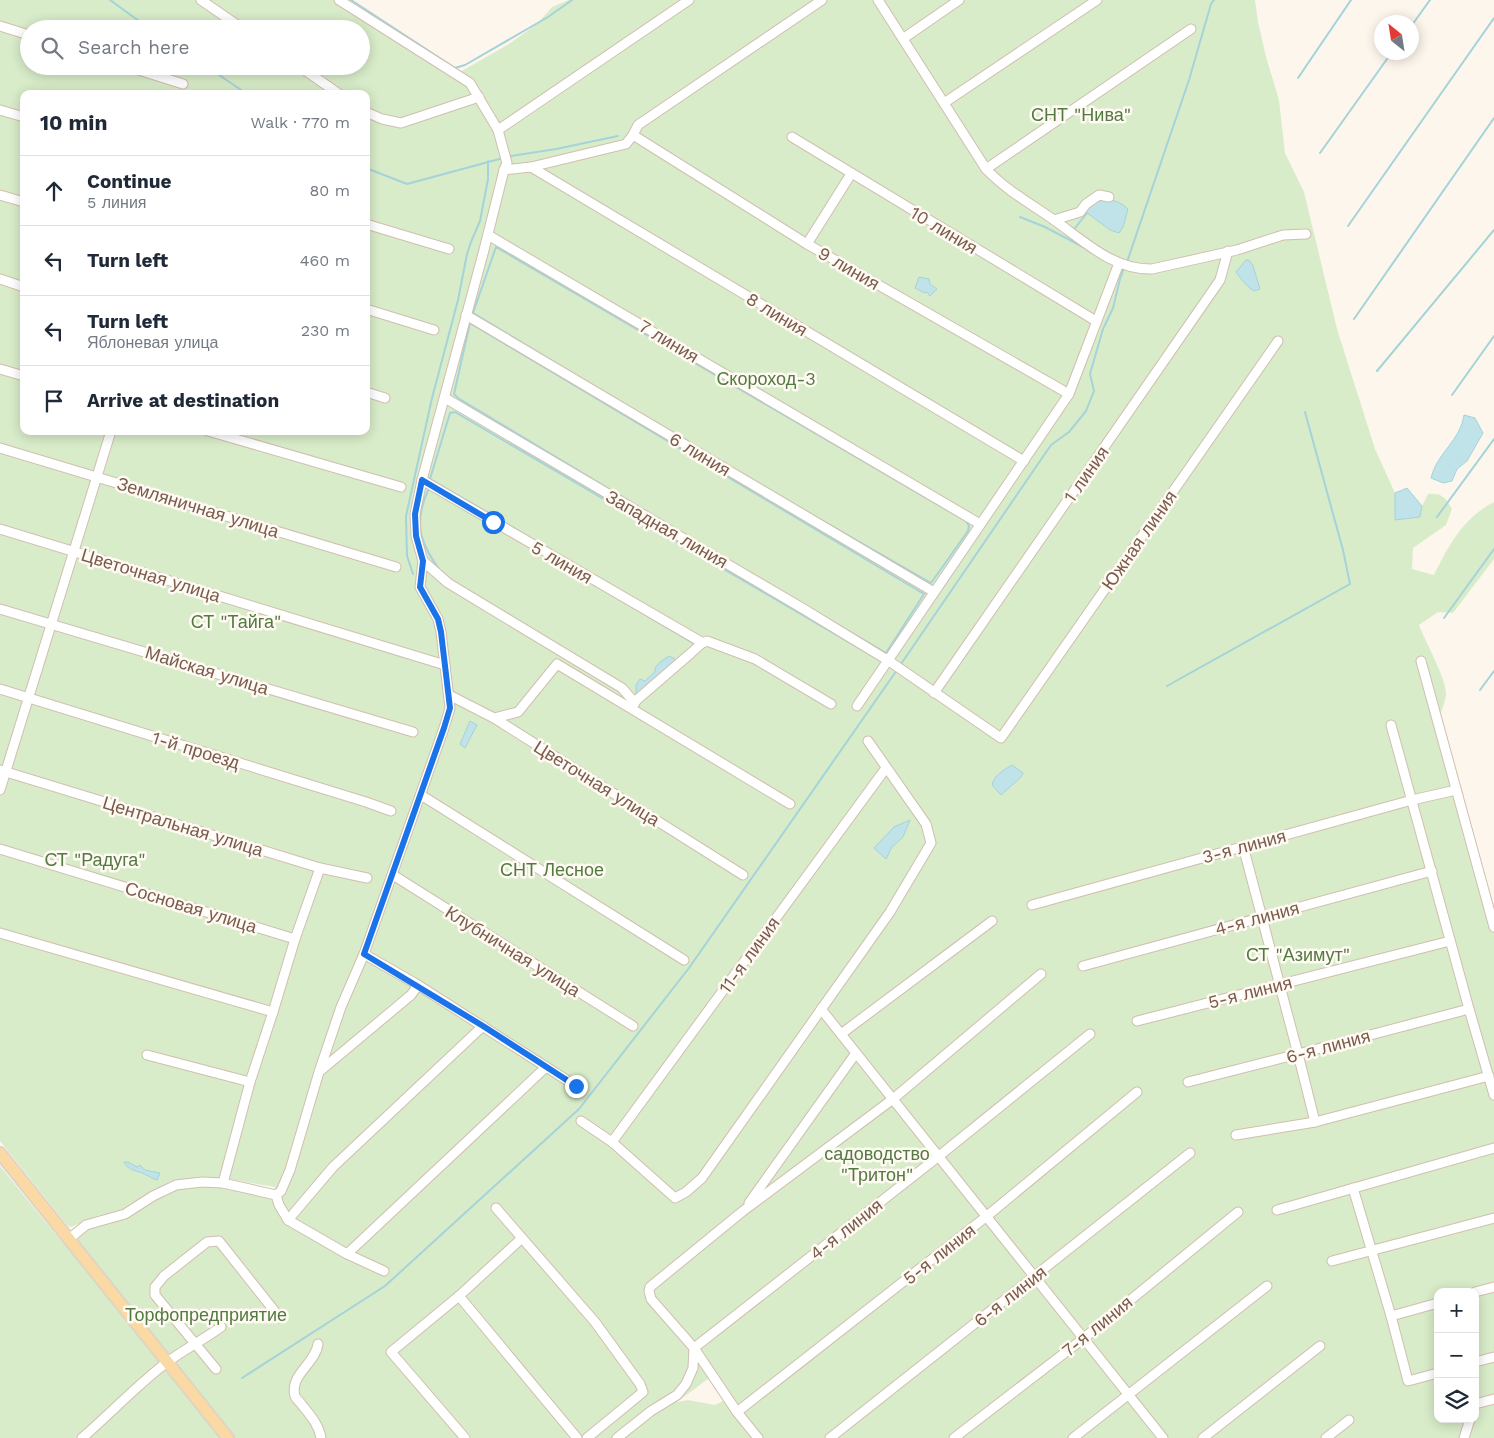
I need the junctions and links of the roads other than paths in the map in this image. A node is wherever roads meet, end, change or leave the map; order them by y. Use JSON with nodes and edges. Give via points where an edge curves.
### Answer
{"nodes":[{"id":1,"x":201,"y":0,"type":"edge"},
{"id":2,"x":339,"y":0,"type":"edge"},
{"id":3,"x":689,"y":0,"type":"edge"},
{"id":4,"x":822,"y":0,"type":"edge"},
{"id":5,"x":878,"y":0,"type":"edge"},
{"id":6,"x":959,"y":0,"type":"edge"},
{"id":7,"x":1097,"y":0,"type":"edge"},
{"id":8,"x":230,"y":20,"type":"edge"},
{"id":9,"x":0,"y":26,"type":"edge"},
{"id":10,"x":1191,"y":29,"type":"dead end"},
{"id":11,"x":20,"y":32,"type":"edge"},
{"id":12,"x":904,"y":38,"type":"junction"},
{"id":13,"x":154,"y":75,"type":"edge"},
{"id":14,"x":311,"y":75,"type":"edge"},
{"id":15,"x":183,"y":84,"type":"dead end"},
{"id":16,"x":333,"y":90,"type":"edge"},
{"id":17,"x":479,"y":97,"type":"junction"},
{"id":18,"x":944,"y":103,"type":"junction"},
{"id":19,"x":0,"y":110,"type":"edge"},
{"id":20,"x":370,"y":114,"type":"edge"},
{"id":21,"x":20,"y":117,"type":"edge"},
{"id":22,"x":498,"y":130,"type":"junction"},
{"id":23,"x":633,"y":135,"type":"junction"},
{"id":24,"x":792,"y":137,"type":"dead end"},
{"id":25,"x":531,"y":167,"type":"junction"},
{"id":26,"x":504,"y":170,"type":"junction"},
{"id":27,"x":986,"y":170,"type":"junction"},
{"id":28,"x":852,"y":174,"type":"junction"},
{"id":29,"x":0,"y":195,"type":"edge"},
{"id":30,"x":1109,"y":197,"type":"dead end"},
{"id":31,"x":20,"y":201,"type":"edge"},
{"id":32,"x":1054,"y":220,"type":"junction"},
{"id":33,"x":370,"y":225,"type":"edge"},
{"id":34,"x":1306,"y":234,"type":"dead end"},
{"id":35,"x":488,"y":235,"type":"junction"},
{"id":36,"x":808,"y":244,"type":"junction"},
{"id":37,"x":449,"y":249,"type":"dead end"},
{"id":38,"x":1228,"y":251,"type":"junction"},
{"id":39,"x":1121,"y":265,"type":"junction"},
{"id":40,"x":0,"y":280,"type":"edge"},
{"id":41,"x":20,"y":286,"type":"edge"},
{"id":42,"x":370,"y":310,"type":"edge"},
{"id":43,"x":466,"y":315,"type":"junction"},
{"id":44,"x":1096,"y":322,"type":"junction"},
{"id":45,"x":434,"y":330,"type":"dead end"},
{"id":46,"x":1278,"y":341,"type":"dead end"},
{"id":47,"x":0,"y":369,"type":"edge"},
{"id":48,"x":20,"y":375,"type":"edge"},
{"id":49,"x":370,"y":393,"type":"edge"},
{"id":50,"x":1069,"y":394,"type":"junction"},
{"id":51,"x":384,"y":398,"type":"dead end"},
{"id":52,"x":445,"y":398,"type":"junction"},
{"id":53,"x":110,"y":435,"type":"edge"},
{"id":54,"x":222,"y":435,"type":"edge"},
{"id":55,"x":0,"y":448,"type":"edge"},
{"id":56,"x":1024,"y":460,"type":"junction"},
{"id":57,"x":97,"y":476,"type":"junction"},
{"id":58,"x":422,"y":480,"type":"junction"},
{"id":59,"x":401,"y":487,"type":"dead end"},
{"id":60,"x":980,"y":524,"type":"junction"},
{"id":61,"x":0,"y":529,"type":"edge"},
{"id":62,"x":74,"y":551,"type":"junction"},
{"id":63,"x":423,"y":561,"type":"junction"},
{"id":64,"x":396,"y":567,"type":"dead end"},
{"id":65,"x":934,"y":592,"type":"junction"},
{"id":66,"x":0,"y":609,"type":"edge"},
{"id":67,"x":51,"y":624,"type":"junction"},
{"id":68,"x":703,"y":642,"type":"junction"},
{"id":69,"x":1421,"y":661,"type":"dead end"},
{"id":70,"x":445,"y":665,"type":"junction"},
{"id":71,"x":895,"y":665,"type":"junction"},
{"id":72,"x":0,"y":689,"type":"edge"},
{"id":73,"x":934,"y":693,"type":"junction"},
{"id":74,"x":449,"y":695,"type":"junction"},
{"id":75,"x":28,"y":698,"type":"junction"},
{"id":76,"x":831,"y":704,"type":"dead end"},
{"id":77,"x":631,"y":705,"type":"junction"},
{"id":78,"x":857,"y":706,"type":"dead end"},
{"id":79,"x":494,"y":718,"type":"junction"},
{"id":80,"x":1391,"y":725,"type":"dead end"},
{"id":81,"x":413,"y":732,"type":"dead end"},
{"id":82,"x":1001,"y":738,"type":"joint"},
{"id":83,"x":868,"y":741,"type":"dead end"},
{"id":84,"x":886,"y":768,"type":"junction"},
{"id":85,"x":3,"y":770,"type":"edge"},
{"id":86,"x":0,"y":790,"type":"edge"},
{"id":87,"x":1456,"y":790,"type":"junction"},
{"id":88,"x":421,"y":795,"type":"junction"},
{"id":89,"x":1412,"y":800,"type":"junction"},
{"id":90,"x":790,"y":804,"type":"dead end"},
{"id":91,"x":392,"y":811,"type":"dead end"},
{"id":92,"x":1243,"y":846,"type":"junction"},
{"id":93,"x":0,"y":849,"type":"edge"},
{"id":94,"x":320,"y":868,"type":"junction"},
{"id":95,"x":1432,"y":871,"type":"junction"},
{"id":96,"x":393,"y":875,"type":"junction"},
{"id":97,"x":743,"y":875,"type":"dead end"},
{"id":98,"x":367,"y":878,"type":"dead end"},
{"id":99,"x":1032,"y":904,"type":"dead end"},
{"id":100,"x":1262,"y":917,"type":"junction"},
{"id":101,"x":992,"y":921,"type":"dead end"},
{"id":102,"x":1494,"y":927,"type":"edge"},
{"id":103,"x":0,"y":933,"type":"edge"},
{"id":104,"x":295,"y":939,"type":"junction"},
{"id":105,"x":1450,"y":941,"type":"junction"},
{"id":106,"x":364,"y":954,"type":"junction"},
{"id":107,"x":684,"y":960,"type":"dead end"},
{"id":108,"x":1083,"y":966,"type":"dead end"},
{"id":109,"x":1041,"y":974,"type":"dead end"},
{"id":110,"x":1279,"y":984,"type":"junction"},
{"id":111,"x":418,"y":986,"type":"junction"},
{"id":112,"x":821,"y":1009,"type":"junction"},
{"id":113,"x":1469,"y":1009,"type":"junction"},
{"id":114,"x":273,"y":1012,"type":"junction"},
{"id":115,"x":1137,"y":1021,"type":"dead end"},
{"id":116,"x":483,"y":1026,"type":"junction"},
{"id":117,"x":633,"y":1026,"type":"dead end"},
{"id":118,"x":841,"y":1034,"type":"junction"},
{"id":119,"x":1090,"y":1034,"type":"dead end"},
{"id":120,"x":856,"y":1053,"type":"junction"},
{"id":121,"x":1298,"y":1054,"type":"junction"},
{"id":122,"x":147,"y":1055,"type":"dead end"},
{"id":123,"x":546,"y":1067,"type":"junction"},
{"id":124,"x":319,"y":1072,"type":"junction"},
{"id":125,"x":1489,"y":1076,"type":"junction"},
{"id":126,"x":250,"y":1082,"type":"junction"},
{"id":127,"x":1188,"y":1082,"type":"dead end"},
{"id":128,"x":576,"y":1086,"type":"dead end"},
{"id":129,"x":1137,"y":1092,"type":"dead end"},
{"id":130,"x":1494,"y":1095,"type":"edge"},
{"id":131,"x":893,"y":1099,"type":"junction"},
{"id":132,"x":580,"y":1120,"type":"dead end"},
{"id":133,"x":1314,"y":1122,"type":"junction"},
{"id":134,"x":1236,"y":1135,"type":"dead end"},
{"id":135,"x":612,"y":1142,"type":"junction"},
{"id":136,"x":1494,"y":1148,"type":"edge"},
{"id":137,"x":0,"y":1153,"type":"edge"},
{"id":138,"x":1190,"y":1153,"type":"dead end"},
{"id":139,"x":939,"y":1156,"type":"junction"},
{"id":140,"x":223,"y":1183,"type":"junction"},
{"id":141,"x":1353,"y":1188,"type":"junction"},
{"id":142,"x":276,"y":1195,"type":"junction"},
{"id":143,"x":496,"y":1208,"type":"dead end"},
{"id":144,"x":1278,"y":1210,"type":"dead end"},
{"id":145,"x":743,"y":1211,"type":"junction"},
{"id":146,"x":1238,"y":1212,"type":"dead end"},
{"id":147,"x":987,"y":1216,"type":"junction"},
{"id":148,"x":1494,"y":1218,"type":"edge"},
{"id":149,"x":288,"y":1220,"type":"junction"},
{"id":150,"x":522,"y":1238,"type":"junction"},
{"id":151,"x":69,"y":1239,"type":"junction"},
{"id":152,"x":1372,"y":1251,"type":"junction"},
{"id":153,"x":347,"y":1254,"type":"junction"},
{"id":154,"x":1332,"y":1261,"type":"dead end"},
{"id":155,"x":384,"y":1272,"type":"dead end"},
{"id":156,"x":1035,"y":1276,"type":"junction"},
{"id":157,"x":1267,"y":1286,"type":"dead end"},
{"id":158,"x":1494,"y":1287,"type":"edge"},
{"id":159,"x":1479,"y":1291,"type":"edge"},
{"id":160,"x":459,"y":1296,"type":"junction"},
{"id":161,"x":1434,"y":1303,"type":"edge"},
{"id":162,"x":1391,"y":1316,"type":"junction"},
{"id":163,"x":280,"y":1318,"type":"dead end"},
{"id":164,"x":221,"y":1327,"type":"dead end"},
{"id":165,"x":1084,"y":1338,"type":"junction"},
{"id":166,"x":196,"y":1344,"type":"junction"},
{"id":167,"x":318,"y":1344,"type":"dead end"},
{"id":168,"x":1320,"y":1346,"type":"dead end"},
{"id":169,"x":694,"y":1348,"type":"junction"},
{"id":170,"x":1494,"y":1357,"type":"edge"},
{"id":171,"x":1479,"y":1361,"type":"edge"},
{"id":172,"x":167,"y":1362,"type":"junction"},
{"id":173,"x":216,"y":1369,"type":"dead end"},
{"id":174,"x":1434,"y":1374,"type":"edge"},
{"id":175,"x":1128,"y":1393,"type":"junction"},
{"id":176,"x":1494,"y":1399,"type":"edge"},
{"id":177,"x":1479,"y":1403,"type":"edge"},
{"id":178,"x":737,"y":1412,"type":"junction"},
{"id":179,"x":1349,"y":1420,"type":"dead end"},
{"id":180,"x":1469,"y":1423,"type":"edge"},
{"id":181,"x":82,"y":1438,"type":"edge"},
{"id":182,"x":228,"y":1438,"type":"edge"},
{"id":183,"x":322,"y":1438,"type":"edge"},
{"id":184,"x":465,"y":1438,"type":"edge"},
{"id":185,"x":577,"y":1438,"type":"edge"},
{"id":186,"x":587,"y":1438,"type":"edge"},
{"id":187,"x":617,"y":1438,"type":"edge"},
{"id":188,"x":758,"y":1438,"type":"edge"},
{"id":189,"x":830,"y":1438,"type":"edge"},
{"id":190,"x":954,"y":1438,"type":"edge"},
{"id":191,"x":1073,"y":1438,"type":"edge"},
{"id":192,"x":1163,"y":1438,"type":"edge"},
{"id":193,"x":1203,"y":1438,"type":"edge"},
{"id":194,"x":1326,"y":1438,"type":"edge"},
{"id":195,"x":1464,"y":1438,"type":"edge"}],
"edges":[{"from":1,"to":8,"type":"street"},
{"from":2,"to":17,"type":"street","via":[[470,83]]},
{"from":3,"to":22,"type":"street"},
{"from":4,"to":23,"type":"street","via":[[638,125]]},
{"from":5,"to":12,"type":"street"},
{"from":6,"to":12,"type":"street"},
{"from":7,"to":18,"type":"street"},
{"from":9,"to":11,"type":"street"},
{"from":10,"to":27,"type":"street"},
{"from":12,"to":18,"type":"street"},
{"from":13,"to":15,"type":"street"},
{"from":14,"to":16,"type":"street"},
{"from":17,"to":20,"type":"street","via":[[401,123]]},
{"from":17,"to":22,"type":"street"},
{"from":18,"to":27,"type":"street"},
{"from":19,"to":21,"type":"street"},
{"from":22,"to":26,"type":"street","via":[[507,163]]},
{"from":23,"to":25,"type":"street","via":[[626,144]]},
{"from":23,"to":36,"type":"street","name":"9 линия"},
{"from":24,"to":28,"type":"street","name":"10 линия"},
{"from":25,"to":26,"type":"street"},
{"from":25,"to":56,"type":"street","name":"8 линия"},
{"from":26,"to":35,"type":"street"},
{"from":27,"to":32,"type":"street"},
{"from":28,"to":36,"type":"street"},
{"from":28,"to":44,"type":"street","name":"10 линия"},
{"from":29,"to":31,"type":"street"},
{"from":30,"to":32,"type":"street","via":[[1099,195],[1080,212]]},
{"from":32,"to":39,"type":"street"},
{"from":33,"to":37,"type":"street"},
{"from":34,"to":38,"type":"street","via":[[1283,235]]},
{"from":35,"to":43,"type":"street"},
{"from":35,"to":60,"type":"street","name":"7 линия"},
{"from":36,"to":50,"type":"street","name":"9 линия"},
{"from":38,"to":39,"type":"street","via":[[1152,269]]},
{"from":38,"to":73,"type":"street","name":"1 линия","via":[[1220,280]]},
{"from":39,"to":44,"type":"street"},
{"from":40,"to":41,"type":"street"},
{"from":42,"to":45,"type":"street"},
{"from":43,"to":52,"type":"street"},
{"from":43,"to":65,"type":"street","name":"6 линия"},
{"from":44,"to":50,"type":"street"},
{"from":46,"to":82,"type":"street","name":"Южная линия"},
{"from":47,"to":48,"type":"street"},
{"from":49,"to":51,"type":"street"},
{"from":50,"to":56,"type":"street"},
{"from":52,"to":58,"type":"street"},
{"from":52,"to":71,"type":"street","name":"Западная линия"},
{"from":53,"to":57,"type":"street"},
{"from":54,"to":59,"type":"street"},
{"from":55,"to":57,"type":"street","name":"Земляничная улица"},
{"from":56,"to":60,"type":"street"},
{"from":57,"to":62,"type":"street"},
{"from":57,"to":64,"type":"street","name":"Земляничная улица"},
{"from":58,"to":63,"type":"street","via":[[415,514],[416,536]]},
{"from":58,"to":68,"type":"street","name":"5 линия"},
{"from":60,"to":65,"type":"street"},
{"from":61,"to":62,"type":"street","name":"Цветочная улица"},
{"from":62,"to":67,"type":"street"},
{"from":62,"to":70,"type":"street","name":"Цветочная улица"},
{"from":63,"to":70,"type":"street","via":[[420,587],[438,619]]},
{"from":63,"to":77,"type":"street","via":[[448,583],[622,688]]},
{"from":65,"to":71,"type":"street"},
{"from":66,"to":67,"type":"street","name":"Майская улица"},
{"from":67,"to":75,"type":"street"},
{"from":67,"to":81,"type":"street","name":"Майская улица"},
{"from":68,"to":76,"type":"street","name":"5 линия","via":[[708,641],[755,659]]},
{"from":68,"to":77,"type":"street"},
{"from":69,"to":87,"type":"street"},
{"from":70,"to":74,"type":"street"},
{"from":71,"to":73,"type":"street","name":"Западная линия"},
{"from":71,"to":78,"type":"street"},
{"from":72,"to":75,"type":"street","name":"1-й проезд"},
{"from":73,"to":82,"type":"street","name":"Западная линия"},
{"from":74,"to":79,"type":"street","name":"Цветочная улица"},
{"from":74,"to":88,"type":"street","via":[[450,708]]},
{"from":75,"to":85,"type":"street"},
{"from":75,"to":91,"type":"street","name":"1-й проезд"},
{"from":77,"to":79,"type":"street","via":[[557,664],[518,712]]},
{"from":77,"to":90,"type":"street"},
{"from":79,"to":97,"type":"street","name":"Цветочная улица"},
{"from":80,"to":89,"type":"street"},
{"from":83,"to":84,"type":"street"},
{"from":84,"to":112,"type":"street","via":[[926,824],[931,843],[890,912]]},
{"from":84,"to":135,"type":"street","name":"11-я линия"},
{"from":85,"to":86,"type":"street"},
{"from":85,"to":94,"type":"street","name":"Центральная улица"},
{"from":87,"to":89,"type":"street","name":"3-я линия"},
{"from":87,"to":102,"type":"street"},
{"from":88,"to":96,"type":"street"},
{"from":88,"to":107,"type":"street"},
{"from":89,"to":92,"type":"street","name":"3-я линия"},
{"from":89,"to":95,"type":"street"},
{"from":92,"to":99,"type":"street","name":"3-я линия"},
{"from":92,"to":100,"type":"street"},
{"from":93,"to":104,"type":"street","name":"Сосновая улица"},
{"from":94,"to":98,"type":"street","name":"Центральная улица"},
{"from":94,"to":104,"type":"street"},
{"from":95,"to":100,"type":"street","name":"4-я линия"},
{"from":95,"to":105,"type":"street"},
{"from":96,"to":106,"type":"street"},
{"from":96,"to":117,"type":"street","name":"Клубничная улица"},
{"from":100,"to":108,"type":"street","name":"4-я линия"},
{"from":100,"to":110,"type":"street"},
{"from":101,"to":118,"type":"street"},
{"from":103,"to":114,"type":"street"},
{"from":104,"to":114,"type":"street"},
{"from":105,"to":110,"type":"street","name":"5-я линия"},
{"from":105,"to":113,"type":"street"},
{"from":106,"to":111,"type":"street"},
{"from":106,"to":124,"type":"street"},
{"from":109,"to":131,"type":"street"},
{"from":110,"to":115,"type":"street","name":"5-я линия"},
{"from":110,"to":121,"type":"street"},
{"from":111,"to":116,"type":"street"},
{"from":111,"to":124,"type":"street"},
{"from":112,"to":118,"type":"street"},
{"from":112,"to":135,"type":"street","via":[[702,1178],[686,1192],[675,1198]]},
{"from":113,"to":121,"type":"street","name":"6-я линия"},
{"from":113,"to":125,"type":"street"},
{"from":114,"to":126,"type":"street"},
{"from":116,"to":123,"type":"street"},
{"from":116,"to":149,"type":"street","via":[[333,1167]]},
{"from":118,"to":120,"type":"street"},
{"from":119,"to":139,"type":"street","name":"4-я линия"},
{"from":120,"to":131,"type":"street"},
{"from":120,"to":145,"type":"street"},
{"from":121,"to":127,"type":"street","name":"6-я линия"},
{"from":121,"to":133,"type":"street"},
{"from":122,"to":126,"type":"street"},
{"from":123,"to":128,"type":"street"},
{"from":123,"to":153,"type":"street"},
{"from":124,"to":142,"type":"street","via":[[290,1170],[281,1192]]},
{"from":125,"to":130,"type":"street"},
{"from":125,"to":133,"type":"street"},
{"from":126,"to":140,"type":"street"},
{"from":129,"to":147,"type":"street","name":"5-я линия"},
{"from":131,"to":139,"type":"street"},
{"from":131,"to":145,"type":"street"},
{"from":132,"to":135,"type":"street"},
{"from":133,"to":134,"type":"street"},
{"from":136,"to":141,"type":"street"},
{"from":137,"to":151,"type":"main road"},
{"from":138,"to":156,"type":"street","name":"6-я линия"},
{"from":139,"to":147,"type":"street"},
{"from":139,"to":169,"type":"street","name":"4-я линия"},
{"from":140,"to":142,"type":"street"},
{"from":140,"to":151,"type":"street","via":[[176,1185],[125,1214],[86,1225]]},
{"from":141,"to":144,"type":"street"},
{"from":141,"to":152,"type":"street"},
{"from":142,"to":149,"type":"street"},
{"from":143,"to":150,"type":"street"},
{"from":145,"to":169,"type":"street","via":[[650,1287],[651,1299]]},
{"from":146,"to":165,"type":"street","name":"7-я линия"},
{"from":147,"to":156,"type":"street"},
{"from":147,"to":178,"type":"street","name":"5-я линия"},
{"from":148,"to":152,"type":"street"},
{"from":149,"to":153,"type":"street"},
{"from":150,"to":160,"type":"street"},
{"from":150,"to":186,"type":"street","via":[[595,1322],[643,1392]]},
{"from":151,"to":172,"type":"main road"},
{"from":152,"to":154,"type":"street"},
{"from":152,"to":162,"type":"street"},
{"from":153,"to":155,"type":"street"},
{"from":156,"to":165,"type":"street"},
{"from":156,"to":189,"type":"street","name":"6-я линия"},
{"from":157,"to":175,"type":"street"},
{"from":158,"to":159,"type":"street"},
{"from":160,"to":184,"type":"street","via":[[391,1352]]},
{"from":160,"to":185,"type":"street"},
{"from":161,"to":162,"type":"street"},
{"from":162,"to":174,"type":"street","via":[[1408,1381]]},
{"from":163,"to":166,"type":"street","via":[[219,1240],[213,1240],[164,1276],[155,1288],[155,1295]]},
{"from":164,"to":166,"type":"street"},
{"from":165,"to":175,"type":"street"},
{"from":165,"to":190,"type":"street","name":"7-я линия"},
{"from":166,"to":172,"type":"street"},
{"from":166,"to":173,"type":"street"},
{"from":167,"to":183,"type":"street","via":[[315,1356],[298,1377],[295,1396],[320,1429]]},
{"from":168,"to":193,"type":"street"},
{"from":169,"to":178,"type":"street"},
{"from":169,"to":187,"type":"street","via":[[693,1368],[677,1395]]},
{"from":170,"to":171,"type":"street"},
{"from":172,"to":181,"type":"street"},
{"from":172,"to":182,"type":"main road"},
{"from":175,"to":191,"type":"street"},
{"from":175,"to":192,"type":"street"},
{"from":176,"to":177,"type":"street"},
{"from":178,"to":188,"type":"street"},
{"from":179,"to":194,"type":"street"},
{"from":180,"to":195,"type":"street"}]}
